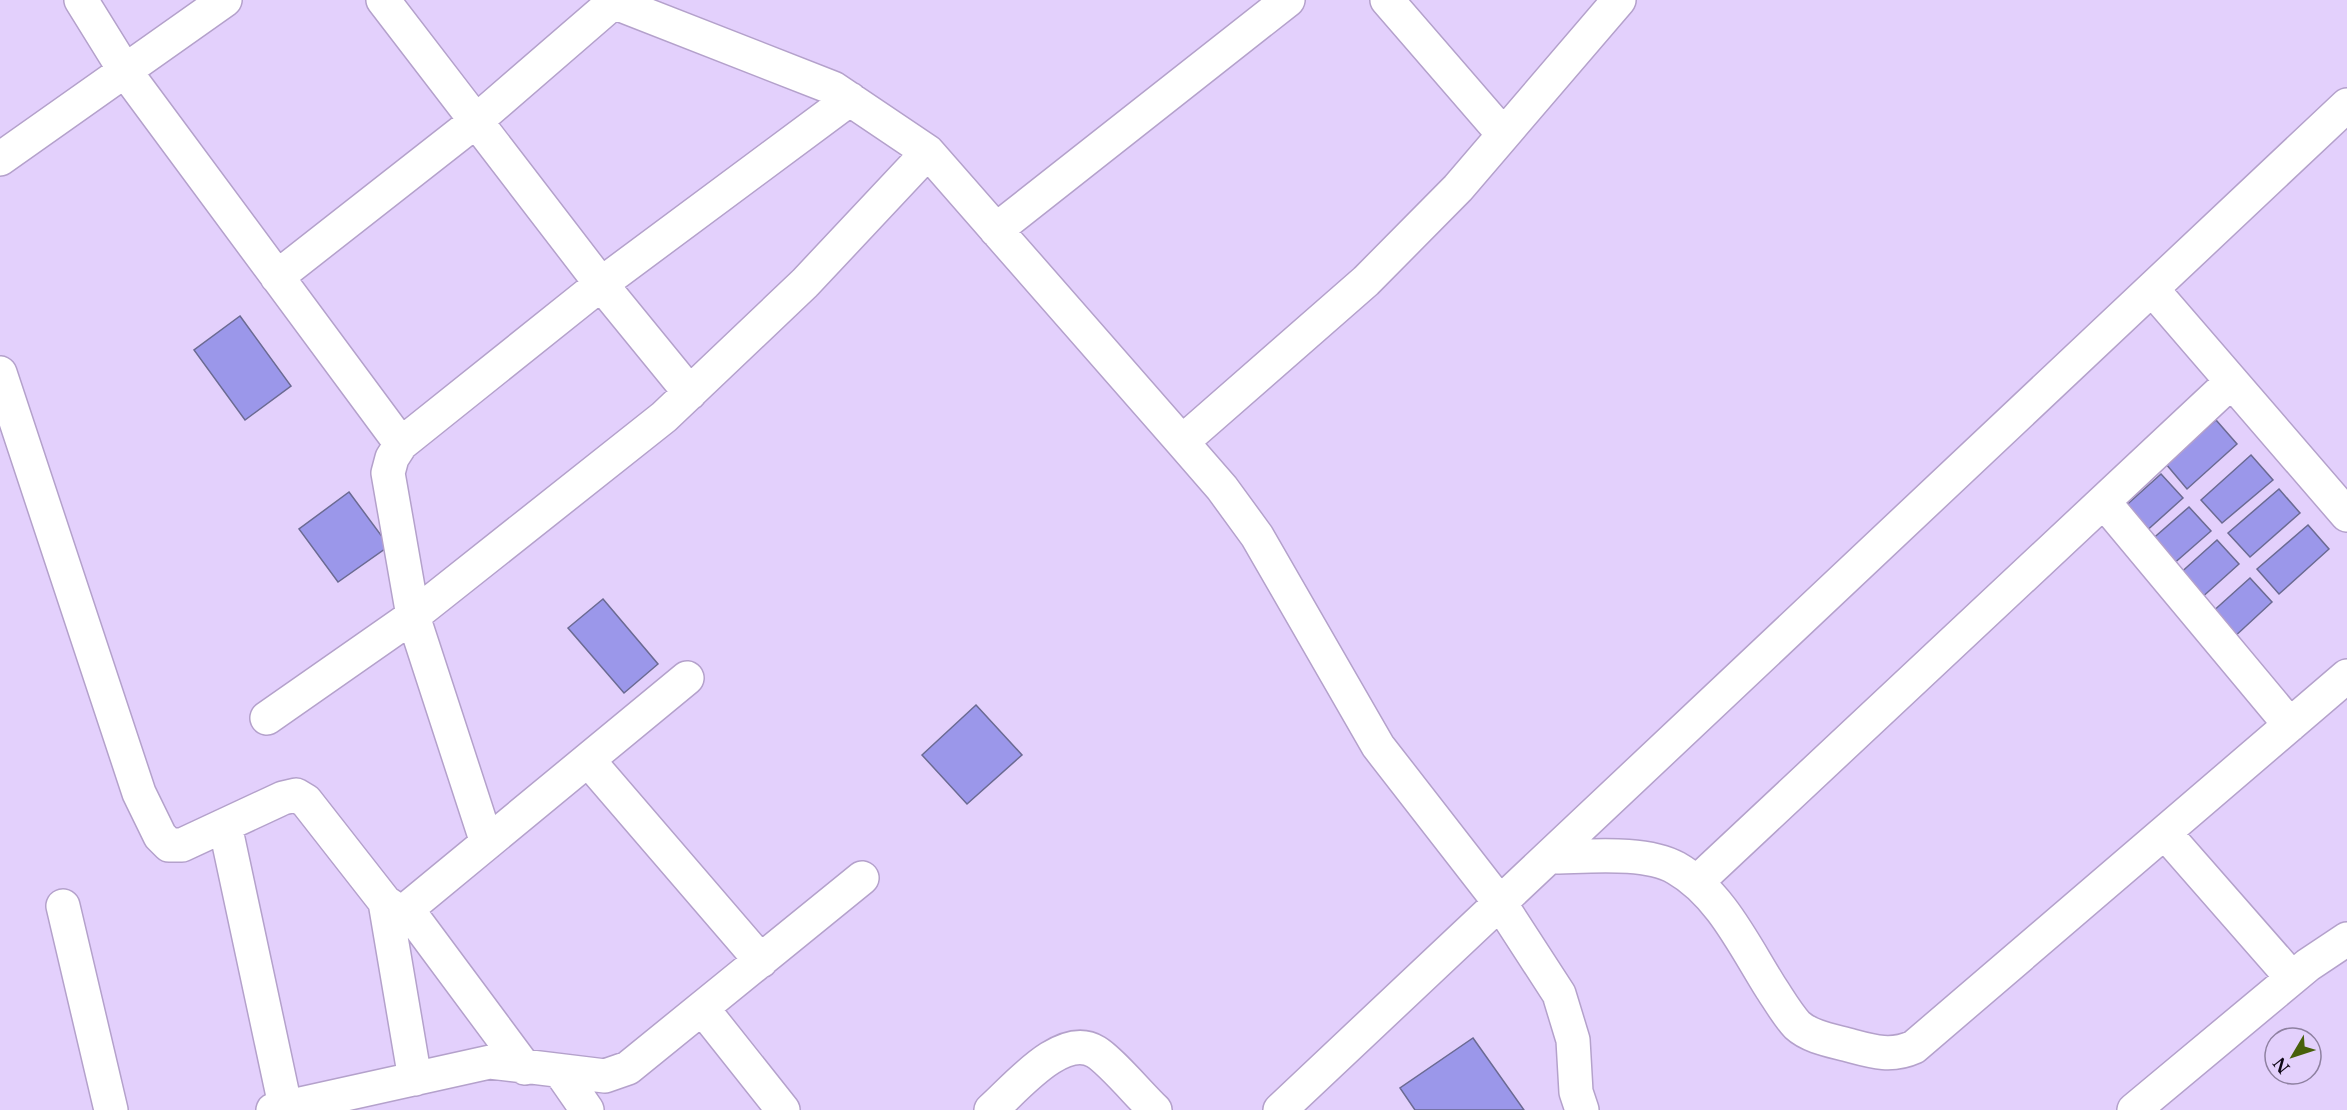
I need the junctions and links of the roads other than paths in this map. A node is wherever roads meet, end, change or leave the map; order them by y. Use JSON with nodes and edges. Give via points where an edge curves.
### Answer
{"nodes":[{"id":1,"x":81,"y":0,"type":"edge"},
{"id":2,"x":225,"y":0,"type":"edge"},
{"id":3,"x":382,"y":0,"type":"edge"},
{"id":4,"x":1288,"y":0,"type":"edge"},
{"id":5,"x":1387,"y":0,"type":"edge"},
{"id":6,"x":1619,"y":0,"type":"edge"},
{"id":7,"x":614,"y":1,"type":"edge"},
{"id":8,"x":125,"y":71,"type":"junction"},
{"id":9,"x":850,"y":99,"type":"junction"},
{"id":10,"x":2347,"y":105,"type":"edge"},
{"id":11,"x":476,"y":121,"type":"junction"},
{"id":12,"x":1503,"y":134,"type":"junction"},
{"id":13,"x":928,"y":152,"type":"junction"},
{"id":14,"x":0,"y":159,"type":"edge"},
{"id":15,"x":996,"y":230,"type":"junction"},
{"id":16,"x":277,"y":277,"type":"junction"},
{"id":17,"x":601,"y":284,"type":"junction"},
{"id":18,"x":2152,"y":290,"type":"junction"},
{"id":19,"x":0,"y":373,"type":"edge"},
{"id":20,"x":2232,"y":382,"type":"junction"},
{"id":21,"x":690,"y":393,"type":"junction"},
{"id":22,"x":1182,"y":441,"type":"junction"},
{"id":23,"x":401,"y":444,"type":"junction"},
{"id":24,"x":2104,"y":502,"type":"junction"},
{"id":25,"x":2347,"y":515,"type":"edge"},
{"id":26,"x":413,"y":616,"type":"junction"},
{"id":27,"x":2347,"y":676,"type":"edge"},
{"id":28,"x":687,"y":678,"type":"dead end"},
{"id":29,"x":267,"y":718,"type":"dead end"},
{"id":30,"x":2290,"y":725,"type":"junction"},
{"id":31,"x":588,"y":760,"type":"junction"},
{"id":32,"x":225,"y":825,"type":"junction"},
{"id":33,"x":2165,"y":833,"type":"junction"},
{"id":34,"x":487,"y":843,"type":"junction"},
{"id":35,"x":1549,"y":857,"type":"junction"},
{"id":36,"x":862,"y":878,"type":"dead end"},
{"id":37,"x":1698,"y":881,"type":"junction"},
{"id":38,"x":1500,"y":903,"type":"junction"},
{"id":39,"x":63,"y":906,"type":"dead end"},
{"id":40,"x":396,"y":906,"type":"junction"},
{"id":41,"x":2347,"y":939,"type":"edge"},
{"id":42,"x":761,"y":960,"type":"junction"},
{"id":43,"x":2292,"y":978,"type":"junction"},
{"id":44,"x":702,"y":1008,"type":"junction"},
{"id":45,"x":525,"y":1068,"type":"junction"},
{"id":46,"x":560,"y":1071,"type":"junction"},
{"id":47,"x":415,"y":1079,"type":"junction"},
{"id":48,"x":281,"y":1109,"type":"edge"},
{"id":49,"x":111,"y":1110,"type":"edge"},
{"id":50,"x":587,"y":1110,"type":"edge"},
{"id":51,"x":783,"y":1110,"type":"edge"},
{"id":52,"x":991,"y":1110,"type":"edge"},
{"id":53,"x":1155,"y":1110,"type":"edge"},
{"id":54,"x":1280,"y":1110,"type":"edge"},
{"id":55,"x":1582,"y":1110,"type":"edge"},
{"id":56,"x":2134,"y":1110,"type":"edge"}],
"edges":[{"from":1,"to":8,"type":"street"},
{"from":2,"to":8,"type":"street"},
{"from":3,"to":11,"type":"street"},
{"from":4,"to":15,"type":"street"},
{"from":5,"to":12,"type":"street"},
{"from":6,"to":12,"type":"street"},
{"from":7,"to":9,"type":"street","via":[[833,88]]},
{"from":7,"to":11,"type":"street"},
{"from":8,"to":14,"type":"street"},
{"from":8,"to":16,"type":"street"},
{"from":9,"to":13,"type":"street"},
{"from":9,"to":17,"type":"street"},
{"from":10,"to":18,"type":"street"},
{"from":11,"to":16,"type":"street"},
{"from":11,"to":17,"type":"street"},
{"from":12,"to":22,"type":"street","via":[[1458,188],[1366,281]]},
{"from":13,"to":15,"type":"street"},
{"from":13,"to":21,"type":"street","via":[[805,283]]},
{"from":15,"to":22,"type":"street"},
{"from":16,"to":23,"type":"street"},
{"from":17,"to":21,"type":"street"},
{"from":17,"to":23,"type":"street"},
{"from":18,"to":20,"type":"street"},
{"from":18,"to":35,"type":"street"},
{"from":19,"to":32,"type":"street","via":[[139,793],[160,836],[170,845],[182,845]]},
{"from":20,"to":24,"type":"street"},
{"from":20,"to":25,"type":"street"},
{"from":21,"to":26,"type":"street"},
{"from":22,"to":38,"type":"street","via":[[1257,536],[1378,746]]},
{"from":23,"to":26,"type":"street","via":[[388,473]]},
{"from":24,"to":30,"type":"street"},
{"from":24,"to":37,"type":"street"},
{"from":26,"to":29,"type":"street"},
{"from":26,"to":34,"type":"street"},
{"from":27,"to":30,"type":"street"},
{"from":28,"to":31,"type":"street"},
{"from":30,"to":33,"type":"street"},
{"from":31,"to":34,"type":"street"},
{"from":31,"to":42,"type":"street"},
{"from":32,"to":40,"type":"street","via":[[296,795],[306,801]]},
{"from":32,"to":48,"type":"street"},
{"from":33,"to":37,"type":"street","via":[[1914,1047],[1899,1054],[1826,1039],[1798,1026],[1726,916]]},
{"from":33,"to":43,"type":"street"},
{"from":34,"to":40,"type":"street"},
{"from":35,"to":37,"type":"street","via":[[1644,858],[1672,866]]},
{"from":35,"to":38,"type":"street"},
{"from":36,"to":42,"type":"street"},
{"from":38,"to":54,"type":"street"},
{"from":38,"to":55,"type":"street","via":[[1559,994],[1573,1040],[1576,1092]]},
{"from":39,"to":49,"type":"street"},
{"from":40,"to":45,"type":"street"},
{"from":40,"to":47,"type":"street"},
{"from":41,"to":43,"type":"street"},
{"from":42,"to":44,"type":"street"},
{"from":43,"to":56,"type":"street"},
{"from":44,"to":46,"type":"street","via":[[628,1068],[605,1076]]},
{"from":44,"to":51,"type":"street"},
{"from":45,"to":46,"type":"street"},
{"from":45,"to":47,"type":"street","via":[[490,1062]]},
{"from":46,"to":50,"type":"street"},
{"from":47,"to":48,"type":"street"},
{"from":52,"to":53,"type":"street","via":[[1058,1051],[1076,1046],[1096,1052]]}]}
